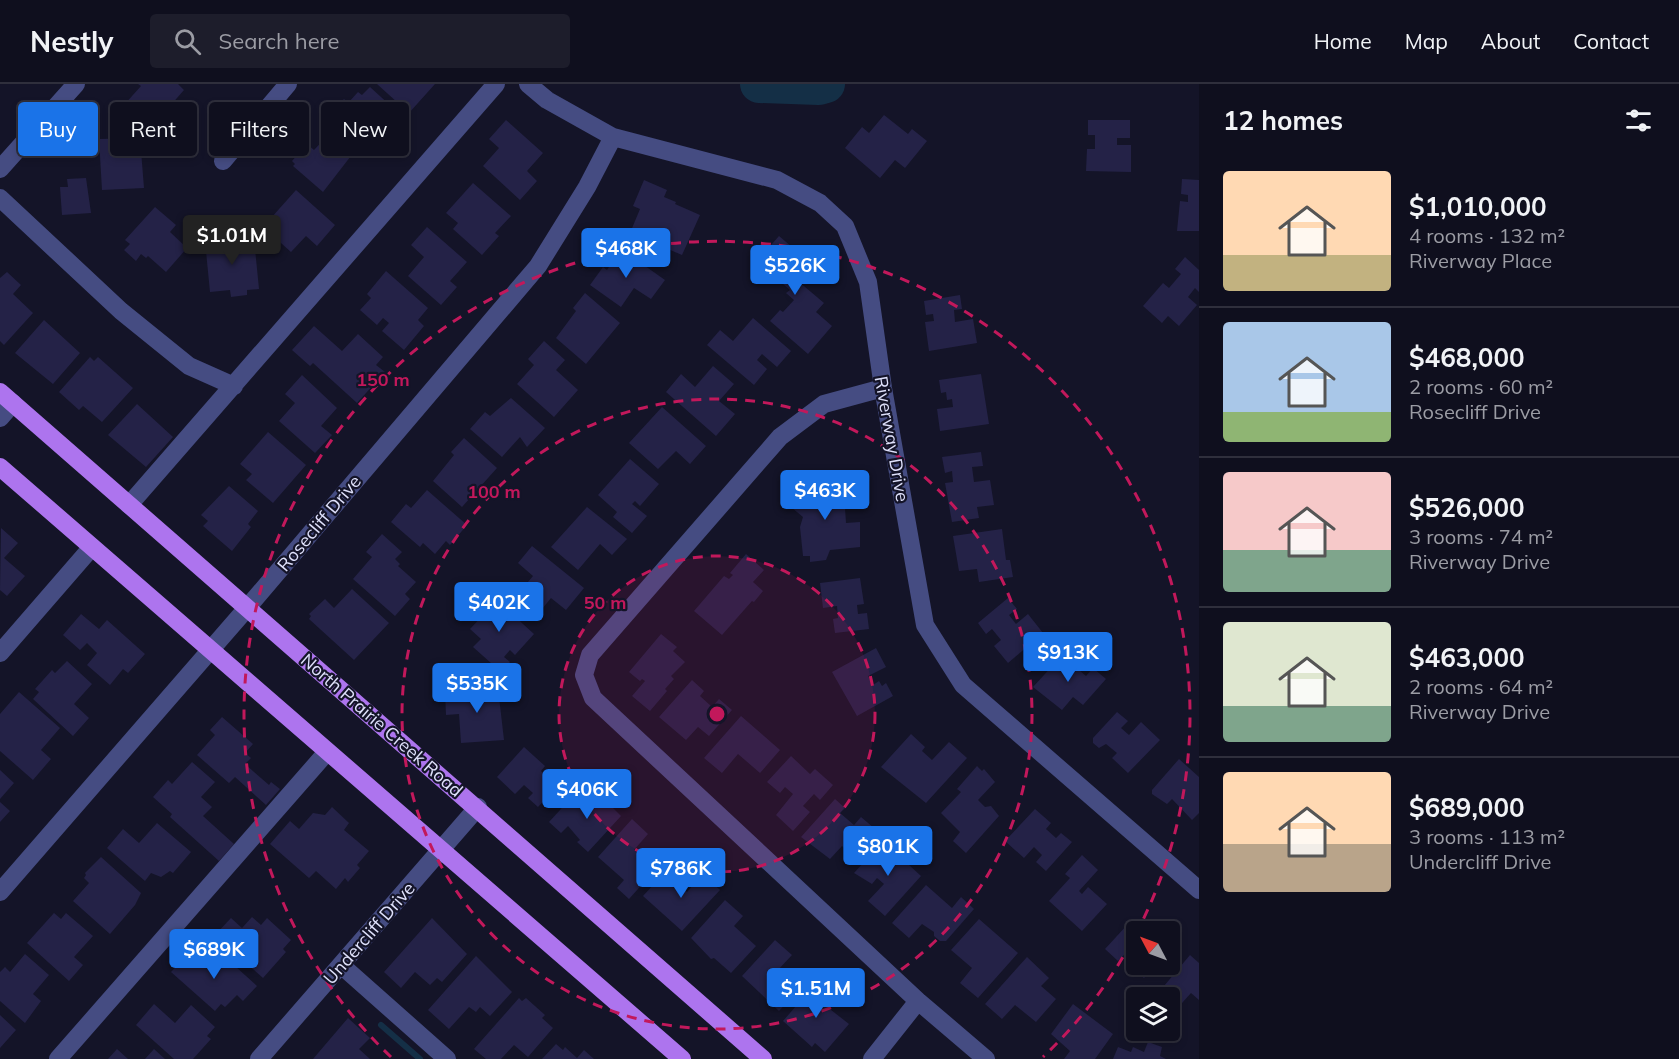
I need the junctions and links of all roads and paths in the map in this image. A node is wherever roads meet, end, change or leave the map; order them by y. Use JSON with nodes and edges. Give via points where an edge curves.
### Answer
{"nodes":[{"id":1,"x":76,"y":84,"type":"edge"},
{"id":2,"x":288,"y":84,"type":"edge"},
{"id":3,"x":496,"y":84,"type":"edge"},
{"id":4,"x":528,"y":84,"type":"edge"},
{"id":5,"x":613,"y":137,"type":"junction"},
{"id":6,"x":223,"y":161,"type":"dead end"},
{"id":7,"x":0,"y":169,"type":"edge"},
{"id":8,"x":0,"y":198,"type":"edge"},
{"id":9,"x":234,"y":386,"type":"junction"},
{"id":10,"x":883,"y":388,"type":"junction"},
{"id":11,"x":6,"y":398,"type":"edge"},
{"id":12,"x":0,"y":418,"type":"edge"},
{"id":13,"x":0,"y":467,"type":"edge"},
{"id":14,"x":129,"y":505,"type":"junction"},
{"id":15,"x":92,"y":547,"type":"junction"},
{"id":16,"x":247,"y":608,"type":"junction"},
{"id":17,"x":209,"y":649,"type":"junction"},
{"id":18,"x":0,"y":653,"type":"edge"},
{"id":19,"x":327,"y":752,"type":"junction"},
{"id":20,"x":478,"y":807,"type":"junction"},
{"id":21,"x":440,"y":851,"type":"junction"},
{"id":22,"x":1199,"y":890,"type":"edge"},
{"id":23,"x":0,"y":892,"type":"edge"},
{"id":24,"x":341,"y":965,"type":"junction"},
{"id":25,"x":918,"y":1001,"type":"junction"},
{"id":26,"x":58,"y":1059,"type":"edge"},
{"id":27,"x":259,"y":1059,"type":"edge"},
{"id":28,"x":447,"y":1059,"type":"edge"},
{"id":29,"x":682,"y":1059,"type":"edge"},
{"id":30,"x":763,"y":1059,"type":"edge"},
{"id":31,"x":872,"y":1059,"type":"edge"},
{"id":32,"x":986,"y":1059,"type":"edge"}],
"edges":[{"from":1,"to":7,"type":"street"},
{"from":2,"to":6,"type":"street"},
{"from":3,"to":9,"type":"street"},
{"from":4,"to":5,"type":"street","name":"Riverway Drive"},
{"from":5,"to":10,"type":"street","name":"Riverway Drive","via":[[777,180],[820,203],[845,226],[868,282]]},
{"from":5,"to":16,"type":"street","name":"Rosecliff Drive","via":[[538,266]]},
{"from":8,"to":9,"type":"street","via":[[120,311],[189,366]]},
{"from":9,"to":14,"type":"street"},
{"from":10,"to":22,"type":"street","name":"Riverway Drive","via":[[925,625],[963,685]]},
{"from":10,"to":25,"type":"street","via":[[824,404],[780,437],[590,655],[584,675],[593,698]]},
{"from":11,"to":12,"type":"street"},
{"from":11,"to":14,"type":"main road","name":"North Prairie Creek Road"},
{"from":13,"to":15,"type":"main road"},
{"from":14,"to":16,"type":"main road","name":"North Prairie Creek Road"},
{"from":15,"to":17,"type":"main road"},
{"from":15,"to":18,"type":"street"},
{"from":16,"to":17,"type":"street","name":"Rosecliff Drive"},
{"from":16,"to":20,"type":"main road","name":"North Prairie Creek Road"},
{"from":17,"to":19,"type":"main road"},
{"from":17,"to":23,"type":"street","name":"Rosecliff Drive"},
{"from":19,"to":21,"type":"main road"},
{"from":19,"to":26,"type":"street"},
{"from":20,"to":21,"type":"street","name":"Undercliff Drive"},
{"from":20,"to":30,"type":"main road","name":"North Prairie Creek Road"},
{"from":21,"to":24,"type":"street","name":"Undercliff Drive"},
{"from":21,"to":29,"type":"main road"},
{"from":24,"to":27,"type":"street","name":"Undercliff Drive"},
{"from":24,"to":28,"type":"street"},
{"from":25,"to":31,"type":"street"},
{"from":25,"to":32,"type":"street"}]}
